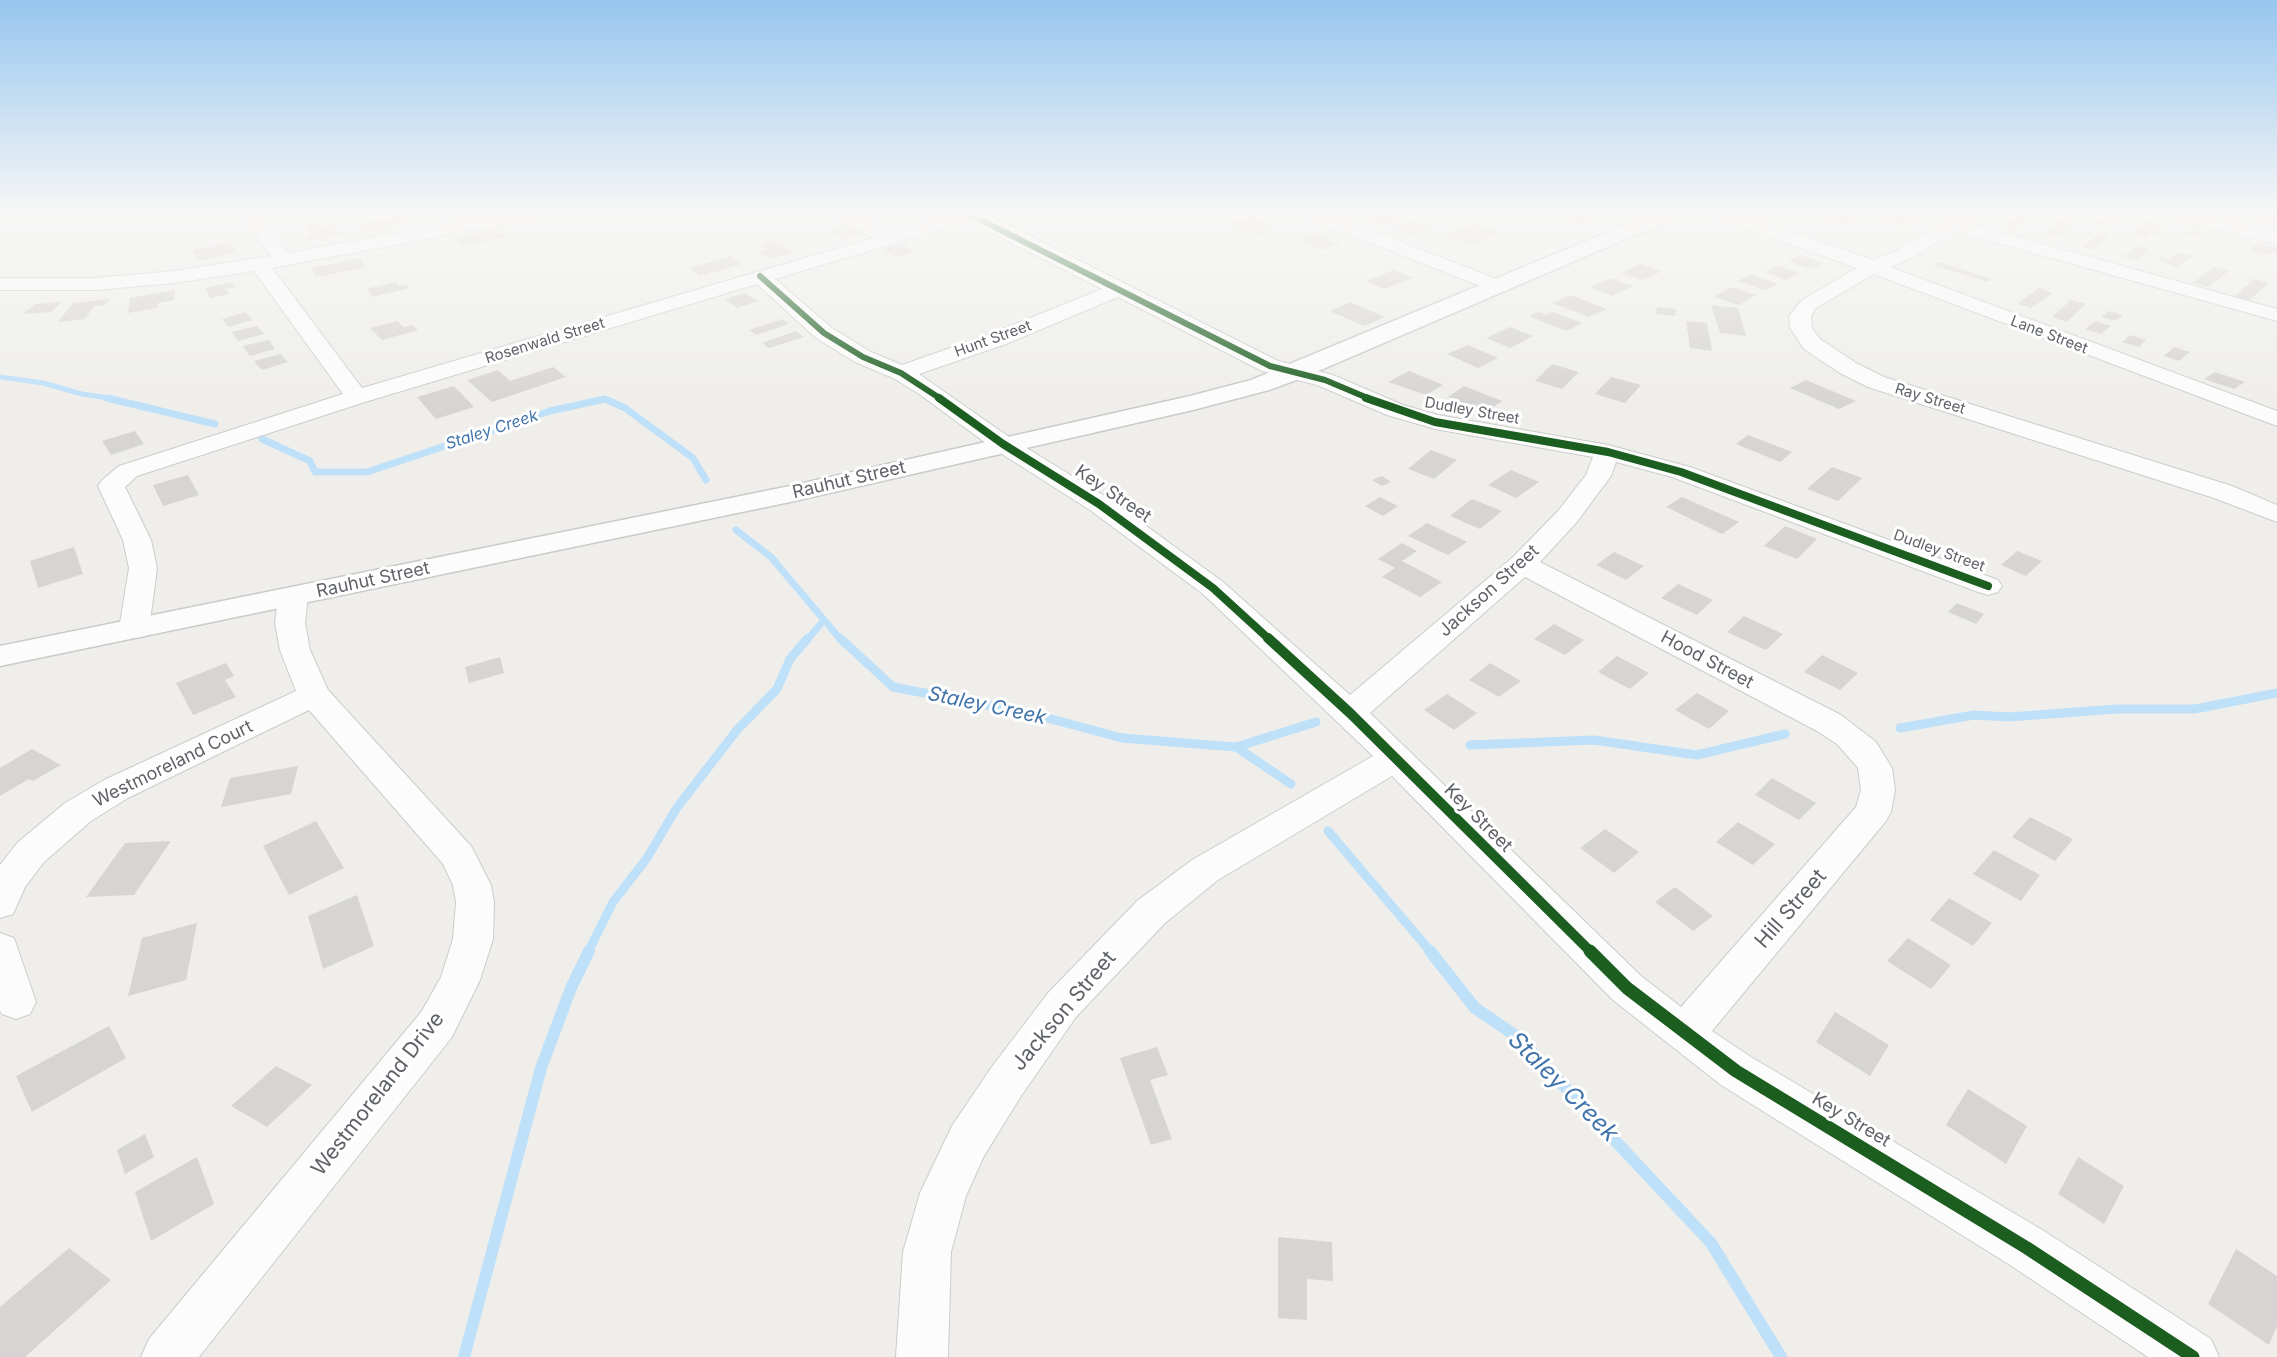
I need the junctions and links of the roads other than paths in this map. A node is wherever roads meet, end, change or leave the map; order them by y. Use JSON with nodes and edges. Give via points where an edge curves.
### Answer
{"nodes":[{"id":1,"x":168,"y":276,"type":"edge"},
{"id":2,"x":269,"y":276,"type":"edge"},
{"id":3,"x":759,"y":276,"type":"edge"},
{"id":4,"x":760,"y":276,"type":"edge"},
{"id":5,"x":1092,"y":276,"type":"edge"},
{"id":6,"x":1473,"y":276,"type":"edge"},
{"id":7,"x":1525,"y":276,"type":"edge"},
{"id":8,"x":1856,"y":276,"type":"edge"},
{"id":9,"x":1897,"y":276,"type":"edge"},
{"id":10,"x":2151,"y":276,"type":"edge"},
{"id":11,"x":0,"y":284,"type":"edge"},
{"id":12,"x":1500,"y":287,"type":"junction"},
{"id":13,"x":1118,"y":290,"type":"junction"},
{"id":14,"x":2277,"y":315,"type":"edge"},
{"id":15,"x":901,"y":373,"type":"junction"},
{"id":16,"x":1294,"y":373,"type":"junction"},
{"id":17,"x":357,"y":397,"type":"junction"},
{"id":18,"x":2277,"y":419,"type":"edge"},
{"id":19,"x":1003,"y":444,"type":"junction"},
{"id":20,"x":1608,"y":452,"type":"junction"},
{"id":21,"x":2277,"y":514,"type":"edge"},
{"id":22,"x":1522,"y":564,"type":"junction"},
{"id":23,"x":1988,"y":586,"type":"dead end"},
{"id":24,"x":293,"y":596,"type":"junction"},
{"id":25,"x":134,"y":629,"type":"junction"},
{"id":26,"x":0,"y":656,"type":"edge"},
{"id":27,"x":314,"y":695,"type":"junction"},
{"id":28,"x":1350,"y":713,"type":"junction"},
{"id":29,"x":1396,"y":758,"type":"junction"},
{"id":30,"x":1876,"y":775,"type":"joint"},
{"id":31,"x":0,"y":903,"type":"edge"},
{"id":32,"x":0,"y":949,"type":"edge"},
{"id":33,"x":16,"y":1002,"type":"dead end"},
{"id":34,"x":1684,"y":1034,"type":"junction"},
{"id":35,"x":167,"y":1357,"type":"edge"},
{"id":36,"x":922,"y":1357,"type":"edge"},
{"id":37,"x":2193,"y":1357,"type":"edge"}],
"edges":[{"from":1,"to":11,"type":"street","via":[[125,282]]},
{"from":2,"to":17,"type":"street"},
{"from":3,"to":17,"type":"street","name":"Rosenwald Street"},
{"from":4,"to":15,"type":"street","name":"Key Street","via":[[825,333],[863,357]]},
{"from":5,"to":13,"type":"street","name":"Dudley Street"},
{"from":6,"to":12,"type":"street"},
{"from":7,"to":12,"type":"main road","name":"Rauhut Street"},
{"from":8,"to":21,"type":"street","name":"Ray Street","via":[[1821,296],[1800,316],[1801,328],[1812,344],[1841,364],[1876,382],[2223,492]]},
{"from":9,"to":18,"type":"street","name":"Lane Street"},
{"from":10,"to":14,"type":"street"},
{"from":12,"to":16,"type":"main road","name":"Rauhut Street"},
{"from":13,"to":15,"type":"street","name":"Hunt Street"},
{"from":13,"to":16,"type":"street","name":"Dudley Street","via":[[1270,366]]},
{"from":15,"to":19,"type":"street","name":"Key Street"},
{"from":16,"to":19,"type":"main road","name":"Rauhut Street","via":[[1192,403]]},
{"from":16,"to":20,"type":"street","name":"Dudley Street","via":[[1325,380],[1395,410],[1435,422]]},
{"from":17,"to":25,"type":"street","name":"Rosenwald Street","via":[[142,465],[117,478],[112,492],[137,540],[143,568]]},
{"from":19,"to":24,"type":"main road","name":"Rauhut Street","via":[[790,494]]},
{"from":19,"to":28,"type":"street","name":"Key Street","via":[[1167,551]]},
{"from":20,"to":22,"type":"street","name":"Jackson Street","via":[[1598,476],[1567,517]]},
{"from":20,"to":23,"type":"street","name":"Dudley Street","via":[[1709,482]]},
{"from":22,"to":28,"type":"street","name":"Jackson Street"},
{"from":22,"to":30,"type":"street","name":"Hood Street","via":[[1829,723],[1864,750]]},
{"from":24,"to":25,"type":"main road","name":"Rauhut Street"},
{"from":24,"to":27,"type":"street","name":"Westmoreland Drive","via":[[290,623]]},
{"from":25,"to":26,"type":"main road","name":"Rauhut Street"},
{"from":27,"to":31,"type":"street","name":"Westmoreland Court","via":[[116,789],[78,812],[31,852],[9,881]]},
{"from":27,"to":35,"type":"street","name":"Westmoreland Drive","via":[[458,856],[473,893],[473,939],[460,980],[437,1024]]},
{"from":28,"to":29,"type":"street","name":"Key Street"},
{"from":29,"to":34,"type":"street","name":"Key Street","via":[[1584,948]]},
{"from":29,"to":36,"type":"street","name":"Jackson Street","via":[[1205,870],[1151,912],[1062,1005],[1006,1082],[969,1141],[943,1193],[927,1252]]},
{"from":30,"to":34,"type":"street","name":"Hill Street","via":[[1878,790],[1873,812]]},
{"from":32,"to":33,"type":"street"},
{"from":34,"to":37,"type":"street","name":"Key Street","via":[[1736,1071],[2027,1248]]}]}
